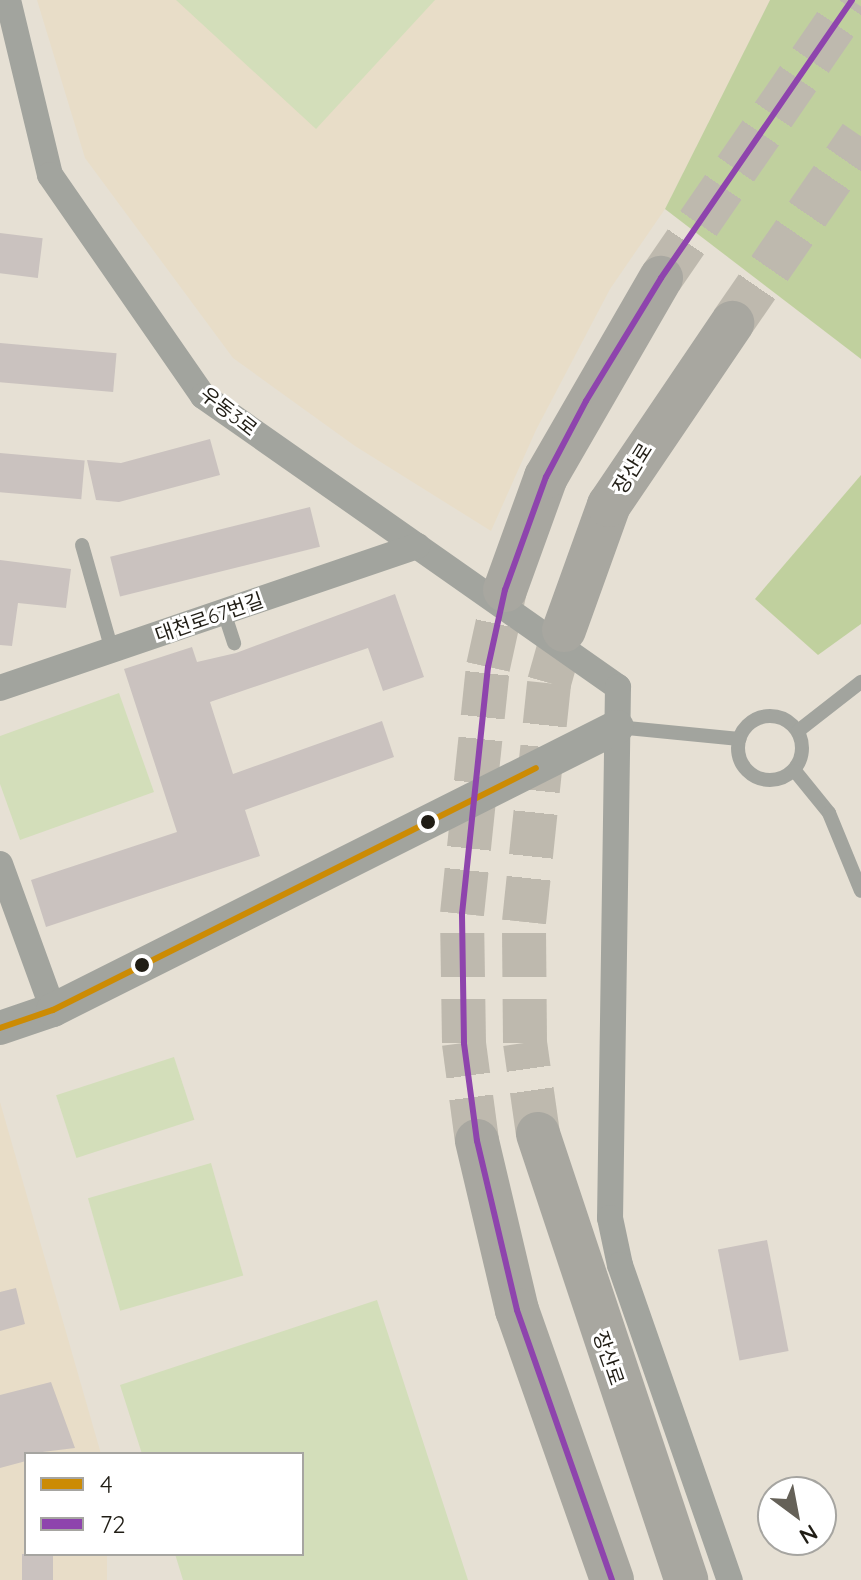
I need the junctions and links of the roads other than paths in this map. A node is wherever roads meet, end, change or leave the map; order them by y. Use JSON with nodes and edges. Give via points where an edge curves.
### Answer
{"nodes":[{"id":1,"x":8,"y":0,"type":"edge"},
{"id":2,"x":661,"y":278,"type":"tunnel mouth"},
{"id":3,"x":732,"y":323,"type":"tunnel mouth"},
{"id":4,"x":82,"y":545,"type":"dead end"},
{"id":5,"x":417,"y":546,"type":"junction"},
{"id":6,"x":505,"y":590,"type":"tunnel mouth"},
{"id":7,"x":224,"y":612,"type":"junction"},
{"id":8,"x":564,"y":630,"type":"tunnel mouth"},
{"id":9,"x":234,"y":643,"type":"dead end"},
{"id":10,"x":112,"y":650,"type":"junction"},
{"id":11,"x":861,"y":682,"type":"edge"},
{"id":12,"x":0,"y":688,"type":"edge"},
{"id":13,"x":617,"y":727,"type":"junction"},
{"id":14,"x":798,"y":731,"type":"junction"},
{"id":15,"x":739,"y":739,"type":"junction"},
{"id":16,"x":795,"y":771,"type":"junction"},
{"id":17,"x":3,"y":879,"type":"edge"},
{"id":18,"x":861,"y":891,"type":"edge"},
{"id":19,"x":53,"y":1010,"type":"junction"},
{"id":20,"x":0,"y":1028,"type":"edge"},
{"id":21,"x":538,"y":1134,"type":"tunnel mouth"},
{"id":22,"x":477,"y":1141,"type":"tunnel mouth"},
{"id":23,"x":612,"y":1580,"type":"edge"},
{"id":24,"x":686,"y":1580,"type":"edge"},
{"id":25,"x":730,"y":1580,"type":"edge"}],
"edges":[{"from":1,"to":5,"type":"street","name":"우동3로","via":[[50,175],[203,396]]},
{"from":2,"to":6,"type":"highway","via":[[546,477]]},
{"from":3,"to":8,"type":"highway","name":"장산로","via":[[609,505]]},
{"from":4,"to":10,"type":"lane"},
{"from":5,"to":7,"type":"street","name":"대천로67번길"},
{"from":5,"to":13,"type":"street","name":"우동3로","via":[[618,687]]},
{"from":7,"to":9,"type":"lane"},
{"from":7,"to":10,"type":"street","name":"대천로67번길"},
{"from":10,"to":12,"type":"street","name":"대천로67번길"},
{"from":11,"to":14,"type":"lane"},
{"from":13,"to":15,"type":"lane"},
{"from":13,"to":19,"type":"street"},
{"from":13,"to":25,"type":"street","via":[[610,1218],[620,1265]]},
{"from":14,"to":15,"type":"lane","via":[[772,716],[752,721]]},
{"from":14,"to":16,"type":"lane","via":[[803,752]]},
{"from":15,"to":16,"type":"lane","via":[[740,760],[754,776],[775,781]]},
{"from":16,"to":18,"type":"lane","via":[[829,813]]},
{"from":17,"to":19,"type":"street"},
{"from":19,"to":20,"type":"street"},
{"from":21,"to":24,"type":"highway","name":"장산로"},
{"from":22,"to":23,"type":"highway","via":[[517,1310]]}]}
